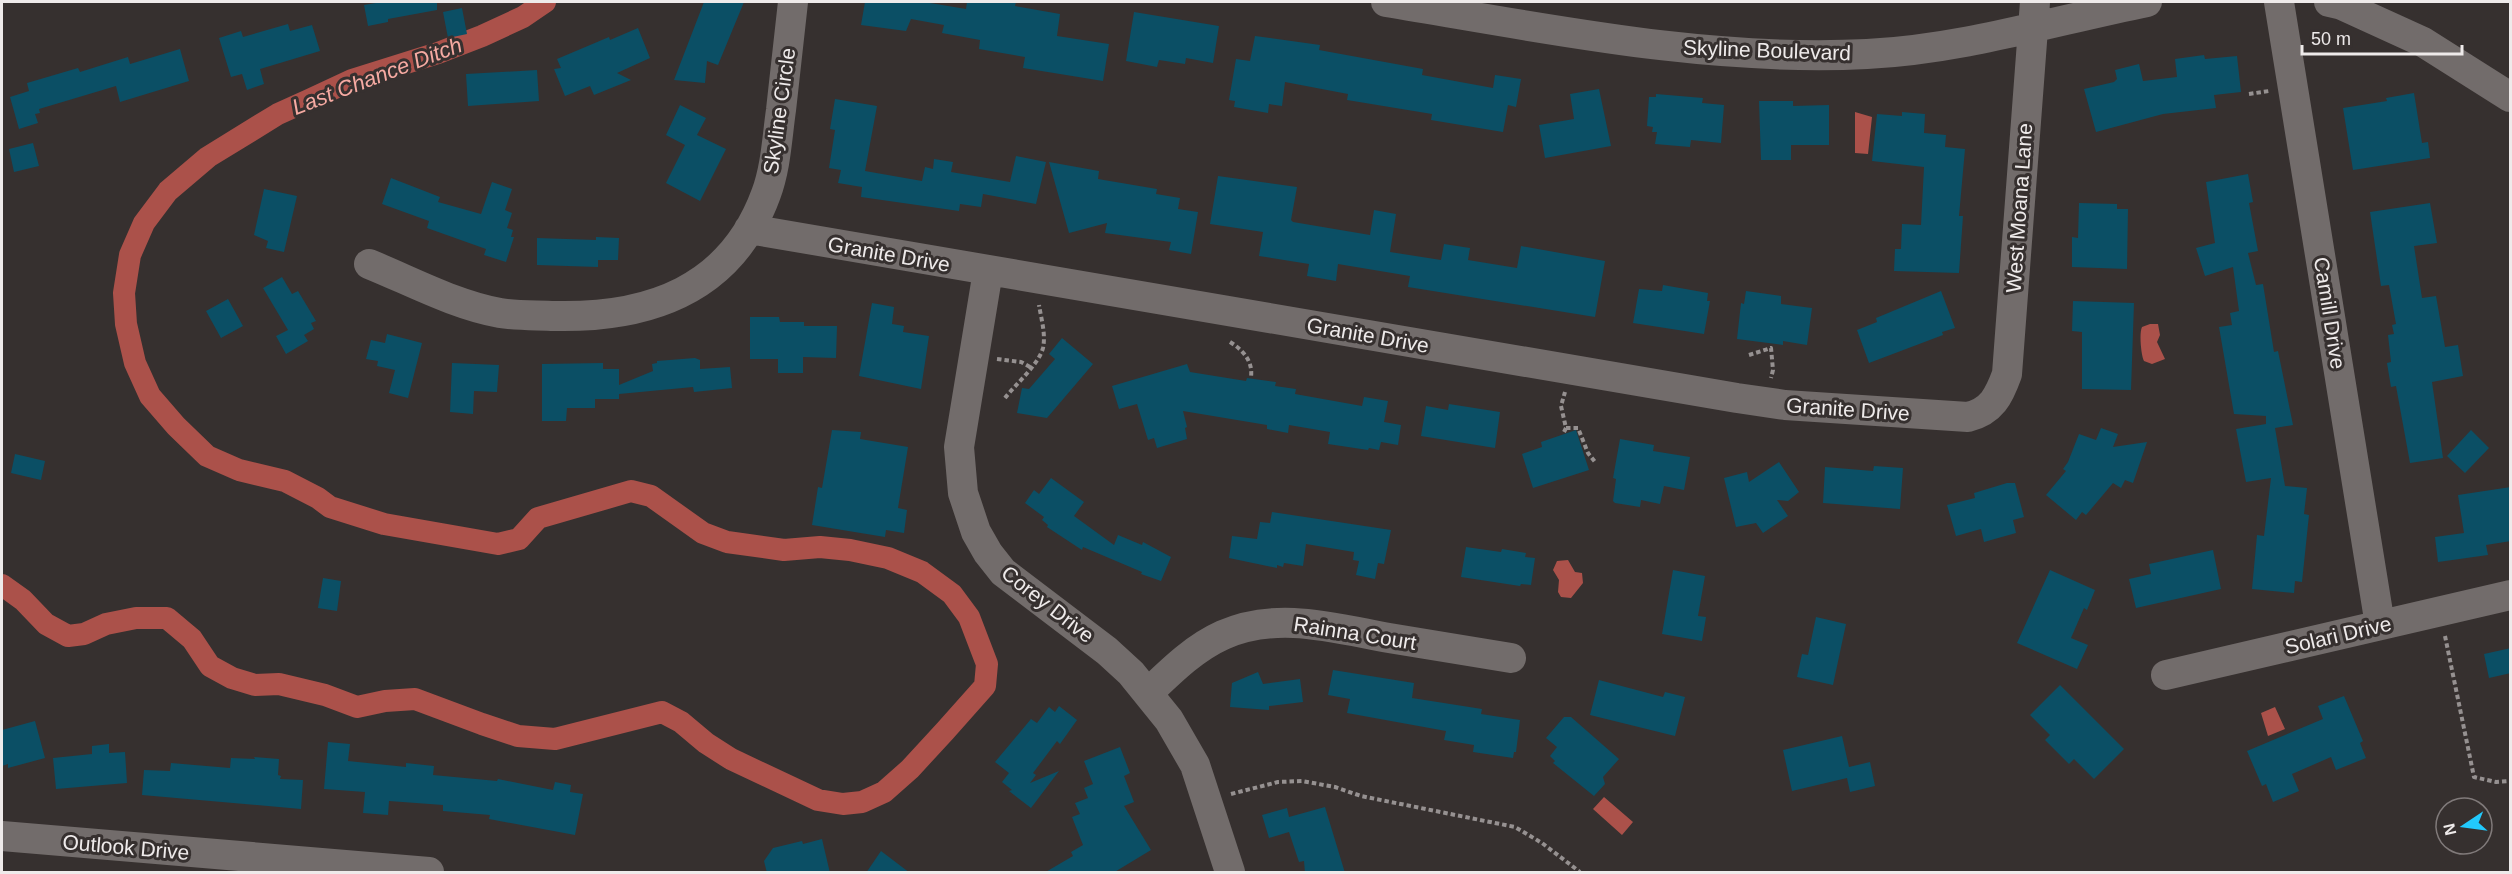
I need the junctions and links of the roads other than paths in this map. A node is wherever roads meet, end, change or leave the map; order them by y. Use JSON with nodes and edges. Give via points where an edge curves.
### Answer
{"nodes":[{"id":1,"x":793,"y":2,"type":"edge"},
{"id":2,"x":1386,"y":2,"type":"edge"},
{"id":3,"x":2147,"y":2,"type":"edge"},
{"id":4,"x":2279,"y":2,"type":"edge"},
{"id":5,"x":2329,"y":2,"type":"edge"},
{"id":6,"x":2034,"y":15,"type":"edge"},
{"id":7,"x":2511,"y":97,"type":"edge"},
{"id":8,"x":749,"y":229,"type":"junction"},
{"id":9,"x":369,"y":264,"type":"dead end"},
{"id":10,"x":988,"y":271,"type":"junction"},
{"id":11,"x":1989,"y":409,"type":"joint"},
{"id":12,"x":2511,"y":595,"type":"edge"},
{"id":13,"x":2380,"y":625,"type":"junction"},
{"id":14,"x":1510,"y":658,"type":"dead end"},
{"id":15,"x":2166,"y":675,"type":"dead end"},
{"id":16,"x":1148,"y":693,"type":"junction"},
{"id":17,"x":2,"y":836,"type":"edge"},
{"id":18,"x":259,"y":866,"type":"edge"},
{"id":19,"x":429,"y":873,"type":"edge"},
{"id":20,"x":1230,"y":873,"type":"edge"}],
"edges":[{"from":1,"to":8,"type":"street","name":"Skyline Circle","via":[[772,172]]},
{"from":2,"to":6,"type":"street","name":"Skyline Boulevard","via":[[1586,36],[1768,54],[1867,54],[1971,42]]},
{"from":3,"to":6,"type":"street","name":"Skyline Boulevard"},
{"from":4,"to":13,"type":"street","name":"Camill Drive"},
{"from":5,"to":7,"type":"street","via":[[2423,42]]},
{"from":6,"to":11,"type":"street","name":"West Moana Lane","via":[[2007,374]]},
{"from":8,"to":9,"type":"street","name":"Skyline Circle","via":[[720,265],[685,291],[644,308],[595,316],[500,313],[456,300]]},
{"from":8,"to":10,"type":"street","name":"Granite Drive"},
{"from":10,"to":11,"type":"street","name":"Granite Drive","via":[[1755,401],[1953,417],[1968,417]]},
{"from":10,"to":16,"type":"street","name":"Corey Drive","via":[[959,447],[959,470],[969,512],[988,553],[1003,572],[1089,635]]},
{"from":12,"to":13,"type":"street","name":"Solari Drive"},
{"from":13,"to":15,"type":"street","name":"Solari Drive"},
{"from":14,"to":16,"type":"street","name":"Rainna Court","via":[[1310,624],[1272,622],[1248,626],[1208,642]]},
{"from":16,"to":20,"type":"street","name":"Corey Drive","via":[[1195,765]]},
{"from":17,"to":18,"type":"street","name":"Outlook Drive"},
{"from":18,"to":19,"type":"street","name":"Outlook Drive"}]}
